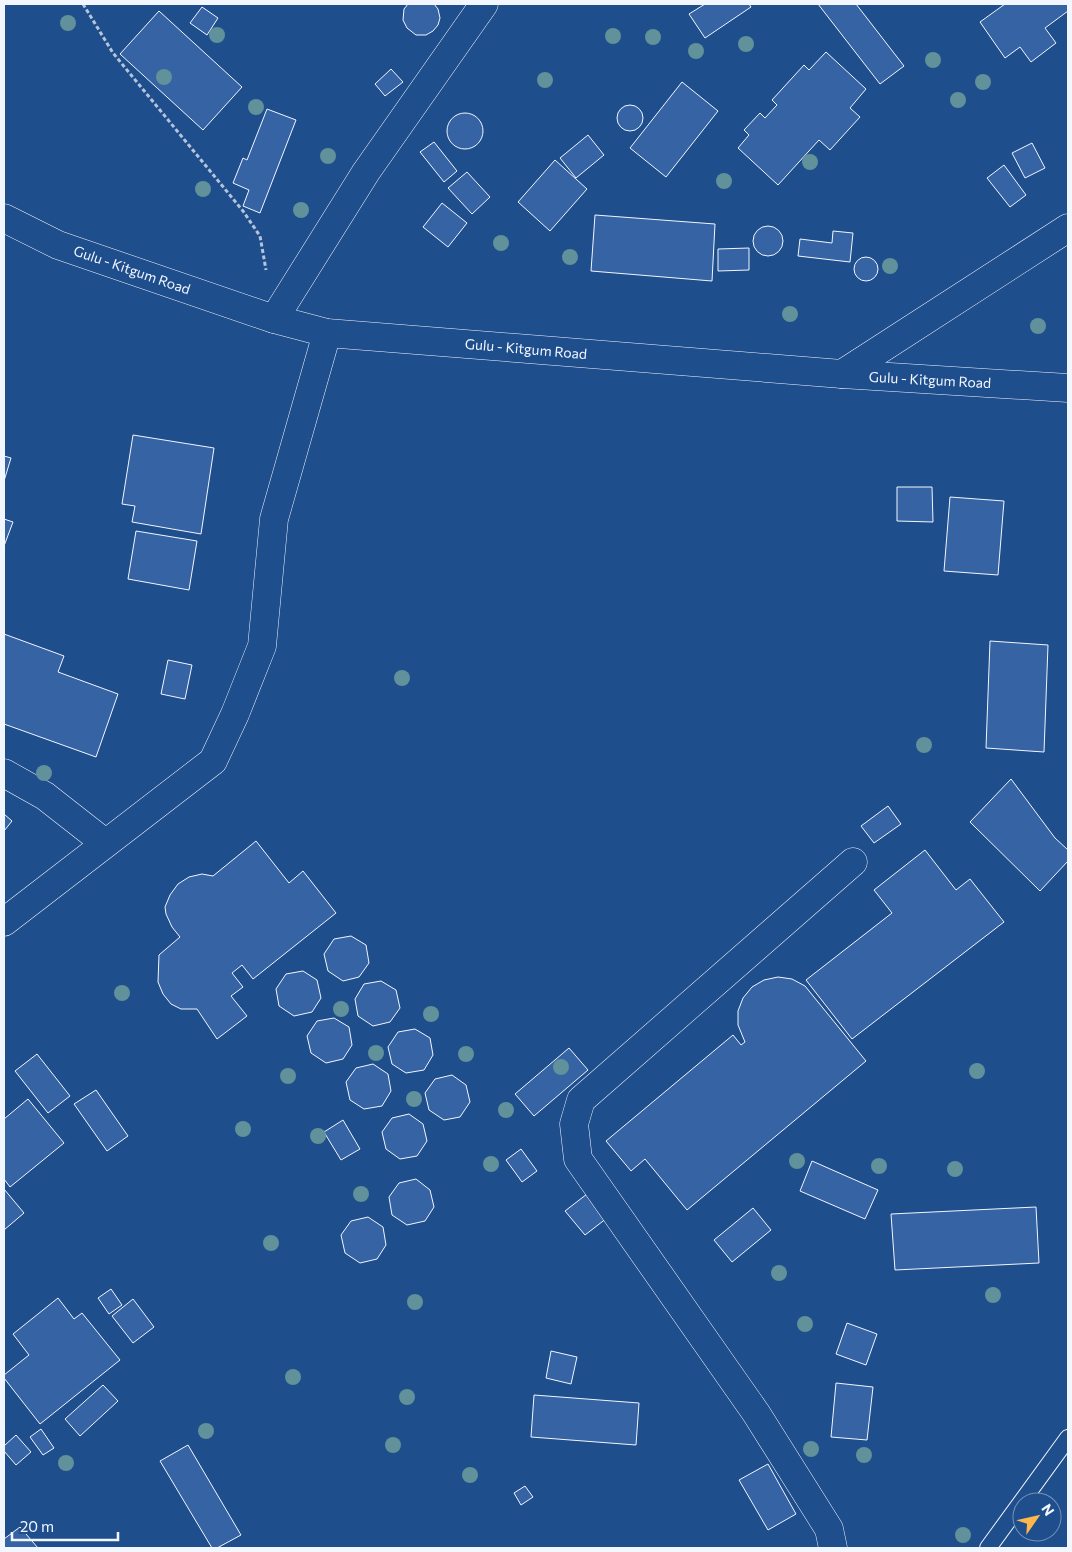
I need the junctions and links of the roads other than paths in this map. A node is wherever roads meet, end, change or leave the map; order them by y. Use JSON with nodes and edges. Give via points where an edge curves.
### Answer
{"nodes":[{"id":1,"x":484,"y":4,"type":"edge"},
{"id":2,"x":4,"y":218,"type":"edge"},
{"id":3,"x":1068,"y":228,"type":"edge"},
{"id":4,"x":274,"y":318,"type":"junction"},
{"id":5,"x":327,"y":333,"type":"junction"},
{"id":6,"x":842,"y":374,"type":"junction"},
{"id":7,"x":1068,"y":388,"type":"edge"},
{"id":8,"x":4,"y":772,"type":"edge"},
{"id":9,"x":105,"y":843,"type":"junction"},
{"id":10,"x":853,"y":862,"type":"dead end"},
{"id":11,"x":4,"y":922,"type":"edge"},
{"id":12,"x":1068,"y":1438,"type":"edge"},
{"id":13,"x":833,"y":1548,"type":"edge"},
{"id":14,"x":988,"y":1548,"type":"edge"}],
"edges":[{"from":1,"to":4,"type":"street","via":[[366,172]]},
{"from":2,"to":4,"type":"street","name":"Gulu - Kitgum Road","via":[[58,245]]},
{"from":3,"to":6,"type":"street"},
{"from":4,"to":5,"type":"street","name":"Gulu - Kitgum Road"},
{"from":5,"to":6,"type":"street","name":"Gulu - Kitgum Road"},
{"from":5,"to":9,"type":"street","via":[[274,519],[262,646],[235,714],[213,761]]},
{"from":6,"to":7,"type":"street","name":"Gulu - Kitgum Road"},
{"from":8,"to":9,"type":"street","via":[[45,796]]},
{"from":9,"to":11,"type":"street"},
{"from":10,"to":13,"type":"street","via":[[581,1100],[574,1124],[578,1159],[756,1412],[829,1530]]},
{"from":12,"to":14,"type":"lane"}]}
